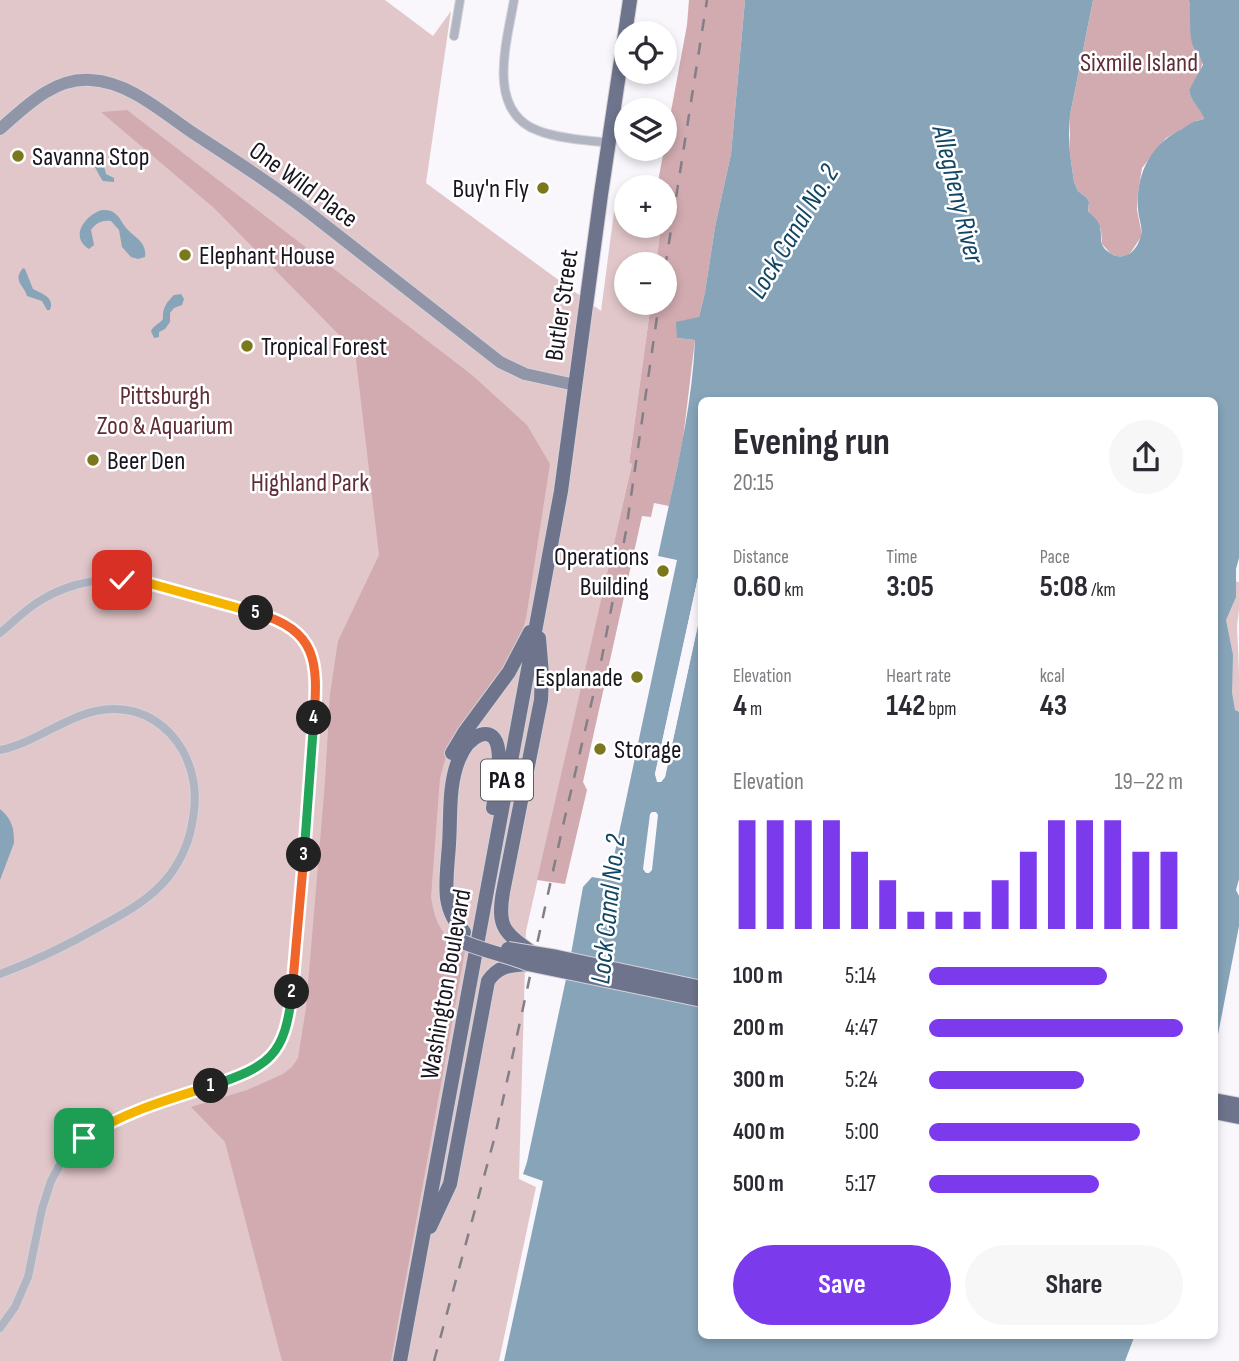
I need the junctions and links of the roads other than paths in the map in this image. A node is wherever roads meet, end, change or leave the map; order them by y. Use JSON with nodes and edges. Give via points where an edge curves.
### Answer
{"nodes":[{"id":1,"x":460,"y":0,"type":"edge"},
{"id":2,"x":514,"y":0,"type":"edge"},
{"id":3,"x":631,"y":0,"type":"edge"},
{"id":4,"x":454,"y":36,"type":"dead end"},
{"id":5,"x":0,"y":129,"type":"edge"},
{"id":6,"x":608,"y":143,"type":"junction"},
{"id":7,"x":575,"y":384,"type":"junction"},
{"id":8,"x":538,"y":615,"type":"junction"},
{"id":9,"x":0,"y":633,"type":"edge"},
{"id":10,"x":0,"y":750,"type":"edge"},
{"id":11,"x":468,"y":940,"type":"junction"},
{"id":12,"x":530,"y":958,"type":"junction"},
{"id":13,"x":0,"y":974,"type":"edge"},
{"id":14,"x":698,"y":987,"type":"edge"},
{"id":15,"x":698,"y":999,"type":"edge"},
{"id":16,"x":1218,"y":1101,"type":"edge"},
{"id":17,"x":1239,"y":1105,"type":"edge"},
{"id":18,"x":1218,"y":1113,"type":"edge"},
{"id":19,"x":1239,"y":1117,"type":"edge"},
{"id":20,"x":421,"y":1248,"type":"junction"},
{"id":21,"x":0,"y":1328,"type":"edge"},
{"id":22,"x":400,"y":1361,"type":"edge"}],
"edges":[{"from":1,"to":4,"type":"street"},
{"from":2,"to":6,"type":"street","via":[[503,78],[512,111],[541,132]]},
{"from":3,"to":6,"type":"highway","name":"Butler Street","number":"PA 8"},
{"from":5,"to":7,"type":"main road","name":"One Wild Place","via":[[38,97],[72,81],[104,81],[124,88],[310,213],[500,362],[526,374]]},
{"from":6,"to":7,"type":"highway","name":"Butler Street","number":"PA 8"},
{"from":7,"to":8,"type":"highway","name":"Butler Street","number":"PA 8"},
{"from":8,"to":11,"type":"highway","name":"Washington Boulevard","number":"PA 8"},
{"from":8,"to":11,"type":"highway","via":[[509,672],[459,740],[446,773],[438,899],[448,928]]},
{"from":8,"to":12,"type":"highway","via":[[541,699],[501,910],[503,926]]},
{"from":9,"to":21,"type":"street","via":[[40,601],[70,587],[104,580],[135,581],[281,621],[307,644],[316,689],[297,937],[283,1038],[255,1070],[124,1115],[65,1155],[42,1209],[23,1292]]},
{"from":10,"to":13,"type":"street","via":[[90,712],[128,710],[152,719],[172,734],[190,766],[195,795],[187,846],[153,892],[87,934]]},
{"from":11,"to":11,"type":"highway","via":[[454,921],[447,898],[453,785],[467,746],[488,734],[498,745],[499,758]]},
{"from":11,"to":12,"type":"highway","bridge":true},
{"from":11,"to":20,"type":"highway","name":"Washington Boulevard","number":"PA 8"},
{"from":12,"to":14,"type":"highway","bridge":true},
{"from":12,"to":15,"type":"highway","bridge":true},
{"from":12,"to":20,"type":"highway","via":[[498,969],[488,981],[450,1184]]},
{"from":16,"to":17,"type":"highway"},
{"from":18,"to":19,"type":"highway"},
{"from":20,"to":22,"type":"highway","name":"Washington Boulevard","number":"PA 8"}]}
